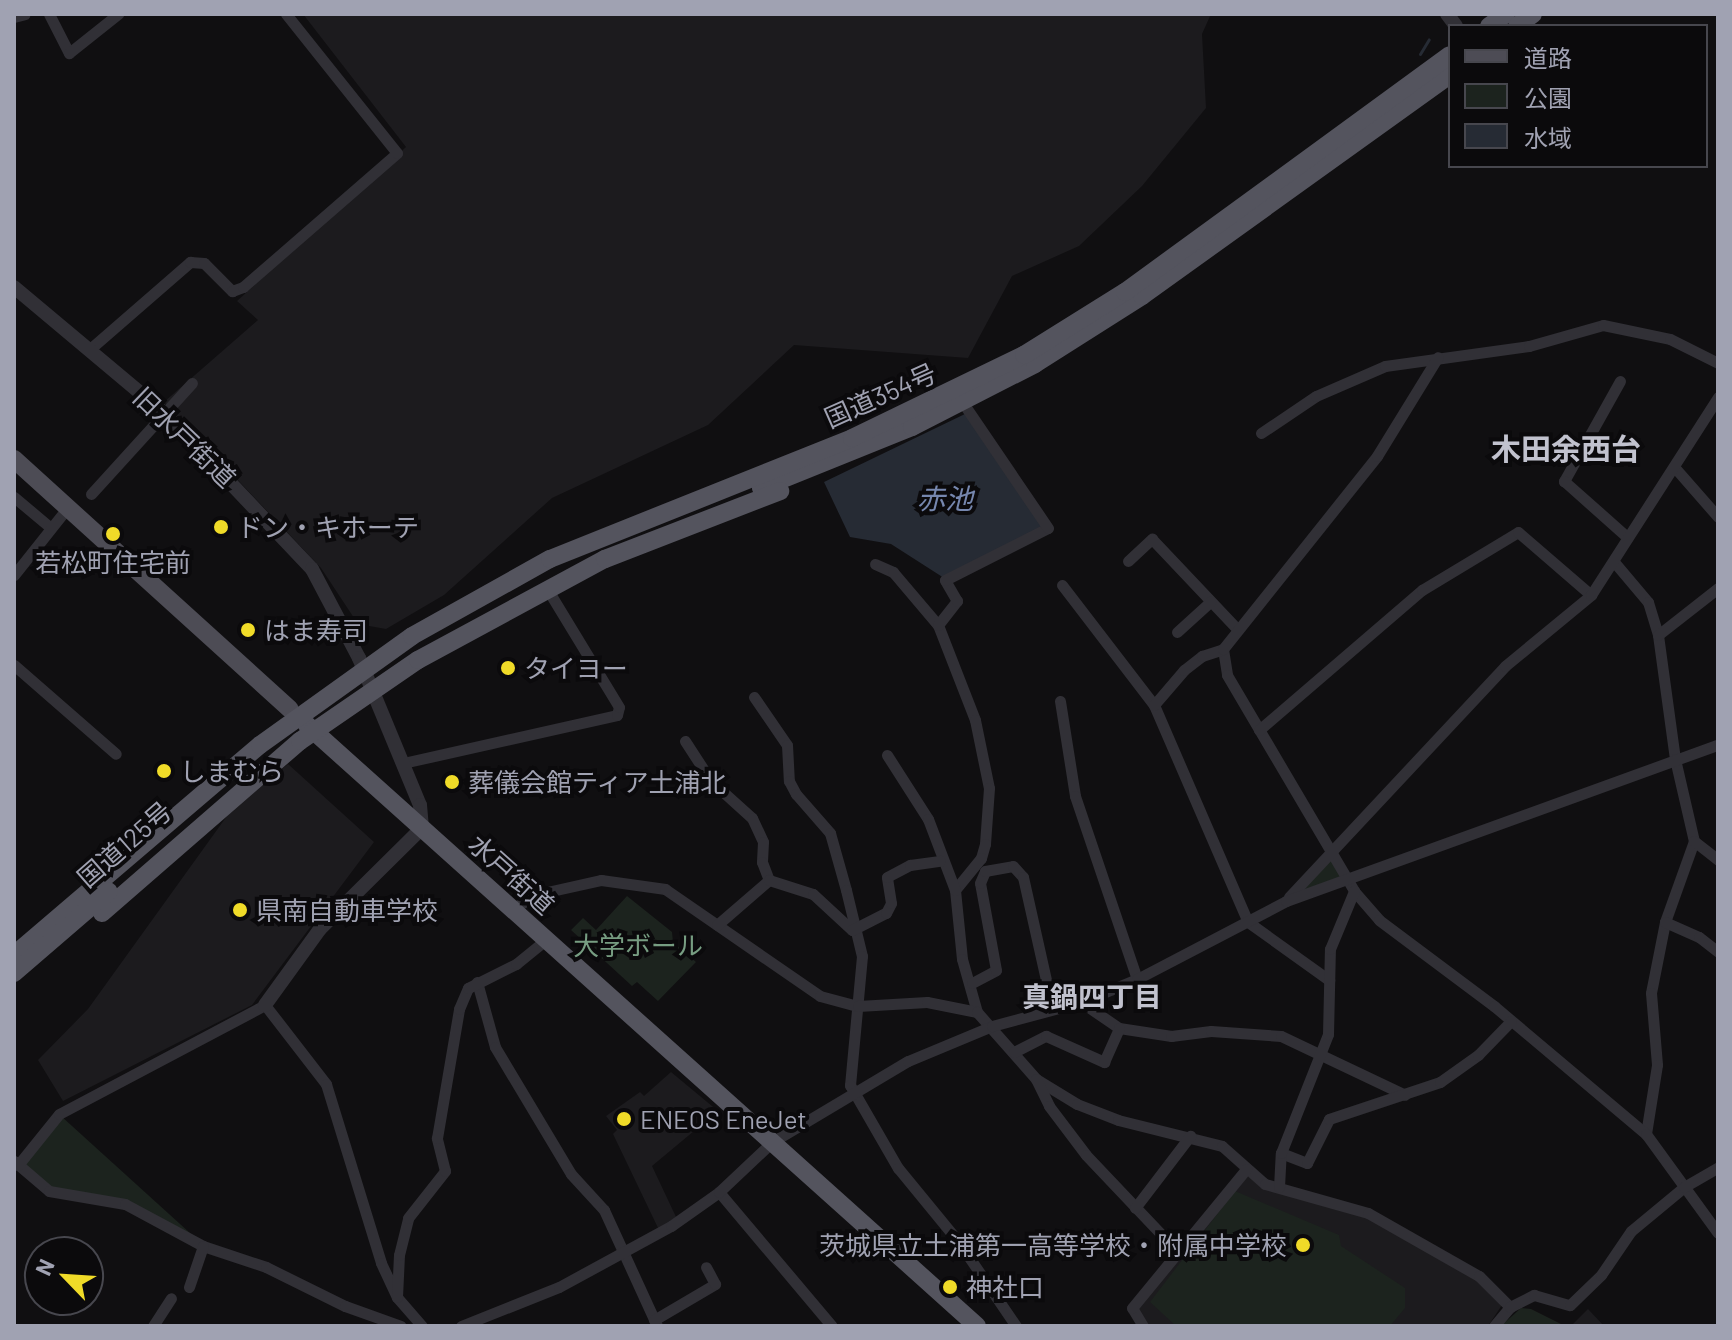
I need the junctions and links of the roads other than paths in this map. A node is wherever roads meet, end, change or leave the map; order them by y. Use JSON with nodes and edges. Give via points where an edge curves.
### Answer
{"nodes":[{"id":1,"x":25,"y":14,"type":"edge"},
{"id":2,"x":49,"y":14,"type":"edge"},
{"id":3,"x":118,"y":14,"type":"edge"},
{"id":4,"x":286,"y":14,"type":"edge"},
{"id":5,"x":14,"y":17,"type":"edge"},
{"id":6,"x":1448,"y":56,"type":"edge"},
{"id":7,"x":1448,"y":76,"type":"edge"},
{"id":8,"x":14,"y":287,"type":"edge"},
{"id":9,"x":90,"y":349,"type":"junction"},
{"id":10,"x":1438,"y":357,"type":"junction"},
{"id":11,"x":1718,"y":363,"type":"edge"},
{"id":12,"x":1620,"y":381,"type":"dead end"},
{"id":13,"x":192,"y":383,"type":"dead end"},
{"id":14,"x":1718,"y":397,"type":"edge"},
{"id":15,"x":963,"y":403,"type":"junction"},
{"id":16,"x":163,"y":412,"type":"junction"},
{"id":17,"x":1261,"y":433,"type":"dead end"},
{"id":18,"x":855,"y":445,"type":"junction"},
{"id":19,"x":14,"y":459,"type":"edge"},
{"id":20,"x":1676,"y":469,"type":"junction"},
{"id":21,"x":91,"y":494,"type":"dead end"},
{"id":22,"x":14,"y":497,"type":"edge"},
{"id":23,"x":68,"y":507,"type":"junction"},
{"id":24,"x":1718,"y":517,"type":"edge"},
{"id":25,"x":51,"y":528,"type":"junction"},
{"id":26,"x":1627,"y":537,"type":"junction"},
{"id":27,"x":1128,"y":561,"type":"dead end"},
{"id":28,"x":1615,"y":563,"type":"junction"},
{"id":29,"x":875,"y":564,"type":"dead end"},
{"id":30,"x":17,"y":566,"type":"edge"},
{"id":31,"x":1062,"y":585,"type":"dead end"},
{"id":32,"x":546,"y":587,"type":"junction"},
{"id":33,"x":1718,"y":588,"type":"edge"},
{"id":34,"x":1591,"y":595,"type":"junction"},
{"id":35,"x":1210,"y":602,"type":"junction"},
{"id":36,"x":938,"y":625,"type":"junction"},
{"id":37,"x":1238,"y":630,"type":"junction"},
{"id":38,"x":1177,"y":632,"type":"dead end"},
{"id":39,"x":1658,"y":635,"type":"junction"},
{"id":40,"x":1223,"y":649,"type":"junction"},
{"id":41,"x":359,"y":658,"type":"junction"},
{"id":42,"x":14,"y":665,"type":"edge"},
{"id":43,"x":372,"y":689,"type":"junction"},
{"id":44,"x":754,"y":697,"type":"dead end"},
{"id":45,"x":1060,"y":701,"type":"dead end"},
{"id":46,"x":1154,"y":705,"type":"junction"},
{"id":47,"x":301,"y":721,"type":"junction"},
{"id":48,"x":1259,"y":730,"type":"junction"},
{"id":49,"x":685,"y":741,"type":"dead end"},
{"id":50,"x":1718,"y":745,"type":"edge"},
{"id":51,"x":116,"y":754,"type":"dead end"},
{"id":52,"x":887,"y":755,"type":"dead end"},
{"id":53,"x":1675,"y":759,"type":"junction"},
{"id":54,"x":403,"y":763,"type":"junction"},
{"id":55,"x":226,"y":781,"type":"junction"},
{"id":56,"x":411,"y":783,"type":"junction"},
{"id":57,"x":383,"y":793,"type":"junction"},
{"id":58,"x":422,"y":828,"type":"junction"},
{"id":59,"x":1694,"y":841,"type":"junction"},
{"id":60,"x":1335,"y":851,"type":"junction"},
{"id":61,"x":1718,"y":859,"type":"edge"},
{"id":62,"x":940,"y":861,"type":"junction"},
{"id":63,"x":769,"y":880,"type":"junction"},
{"id":64,"x":1345,"y":880,"type":"junction"},
{"id":65,"x":955,"y":890,"type":"junction"},
{"id":66,"x":1354,"y":891,"type":"junction"},
{"id":67,"x":1286,"y":901,"type":"junction"},
{"id":68,"x":512,"y":909,"type":"junction"},
{"id":69,"x":1248,"y":922,"type":"junction"},
{"id":70,"x":1665,"y":922,"type":"junction"},
{"id":71,"x":717,"y":925,"type":"junction"},
{"id":72,"x":852,"y":930,"type":"junction"},
{"id":73,"x":546,"y":940,"type":"junction"},
{"id":74,"x":14,"y":947,"type":"edge"},
{"id":75,"x":1718,"y":952,"type":"edge"},
{"id":76,"x":14,"y":955,"type":"edge"},
{"id":77,"x":14,"y":973,"type":"edge"},
{"id":78,"x":1137,"y":979,"type":"junction"},
{"id":79,"x":14,"y":980,"type":"edge"},
{"id":80,"x":1329,"y":980,"type":"junction"},
{"id":81,"x":477,"y":982,"type":"junction"},
{"id":82,"x":972,"y":983,"type":"junction"},
{"id":83,"x":1081,"y":1002,"type":"junction"},
{"id":84,"x":265,"y":1005,"type":"junction"},
{"id":85,"x":858,"y":1006,"type":"junction"},
{"id":86,"x":1052,"y":1007,"type":"junction"},
{"id":87,"x":977,"y":1012,"type":"junction"},
{"id":88,"x":1511,"y":1021,"type":"junction"},
{"id":89,"x":992,"y":1026,"type":"junction"},
{"id":90,"x":1119,"y":1028,"type":"junction"},
{"id":91,"x":1014,"y":1052,"type":"junction"},
{"id":92,"x":1320,"y":1052,"type":"junction"},
{"id":93,"x":1036,"y":1079,"type":"junction"},
{"id":94,"x":854,"y":1094,"type":"junction"},
{"id":95,"x":1405,"y":1095,"type":"junction"},
{"id":96,"x":1646,"y":1134,"type":"junction"},
{"id":97,"x":1190,"y":1136,"type":"junction"},
{"id":98,"x":772,"y":1142,"type":"junction"},
{"id":99,"x":1281,"y":1153,"type":"junction"},
{"id":100,"x":16,"y":1163,"type":"edge"},
{"id":101,"x":1718,"y":1167,"type":"edge"},
{"id":102,"x":1246,"y":1169,"type":"junction"},
{"id":103,"x":1279,"y":1187,"type":"junction"},
{"id":104,"x":1684,"y":1187,"type":"junction"},
{"id":105,"x":719,"y":1192,"type":"junction"},
{"id":106,"x":1135,"y":1208,"type":"junction"},
{"id":107,"x":1714,"y":1220,"type":"edge"},
{"id":108,"x":1718,"y":1233,"type":"edge"},
{"id":109,"x":203,"y":1246,"type":"junction"},
{"id":110,"x":625,"y":1251,"type":"junction"},
{"id":111,"x":1178,"y":1252,"type":"junction"},
{"id":112,"x":706,"y":1267,"type":"dead end"},
{"id":113,"x":189,"y":1287,"type":"dead end"},
{"id":114,"x":397,"y":1297,"type":"junction"},
{"id":115,"x":171,"y":1298,"type":"dead end"},
{"id":116,"x":1510,"y":1307,"type":"junction"},
{"id":117,"x":655,"y":1323,"type":"edge"},
{"id":118,"x":394,"y":1325,"type":"edge"},
{"id":119,"x":153,"y":1326,"type":"edge"},
{"id":120,"x":422,"y":1326,"type":"edge"},
{"id":121,"x":461,"y":1326,"type":"edge"},
{"id":122,"x":832,"y":1326,"type":"edge"},
{"id":123,"x":977,"y":1326,"type":"edge"},
{"id":124,"x":1016,"y":1326,"type":"edge"},
{"id":125,"x":1143,"y":1326,"type":"edge"},
{"id":126,"x":1494,"y":1326,"type":"edge"}],
"edges":[{"from":1,"to":5,"type":"street"},
{"from":2,"to":3,"type":"street","via":[[69,53]]},
{"from":4,"to":9,"type":"street","via":[[397,153],[243,287],[232,291],[204,263],[190,262]]},
{"from":6,"to":18,"type":"highway","name":"国道354号","via":[[1075,324]]},
{"from":7,"to":15,"type":"highway","name":"国道354号","via":[[1142,296]]},
{"from":8,"to":9,"type":"street","name":"旧水戸街道"},
{"from":9,"to":16,"type":"street","name":"旧水戸街道"},
{"from":10,"to":11,"type":"street","via":[[1529,346],[1603,325],[1670,339]]},
{"from":10,"to":17,"type":"street","via":[[1354,377]]},
{"from":10,"to":37,"type":"street","via":[[1377,456]]},
{"from":12,"to":26,"type":"street","via":[[1564,481]]},
{"from":13,"to":16,"type":"street"},
{"from":14,"to":20,"type":"street"},
{"from":15,"to":18,"type":"highway","name":"国道354号"},
{"from":15,"to":36,"type":"street","via":[[1048,528],[945,580],[957,601]]},
{"from":16,"to":21,"type":"street"},
{"from":16,"to":41,"type":"street","name":"旧水戸街道","via":[[312,569]]},
{"from":18,"to":32,"type":"highway","via":[[783,490],[674,530]]},
{"from":18,"to":41,"type":"highway","via":[[771,461],[585,531],[494,577]]},
{"from":18,"to":47,"type":"highway","name":"国道354号","via":[[605,547],[445,623]]},
{"from":19,"to":23,"type":"main road","name":"水戸街道"},
{"from":20,"to":24,"type":"street"},
{"from":20,"to":26,"type":"street"},
{"from":22,"to":25,"type":"street"},
{"from":23,"to":25,"type":"street"},
{"from":23,"to":47,"type":"main road","name":"水戸街道"},
{"from":25,"to":30,"type":"street"},
{"from":26,"to":28,"type":"street"},
{"from":27,"to":35,"type":"street","via":[[1152,539]]},
{"from":28,"to":34,"type":"street"},
{"from":28,"to":39,"type":"street","via":[[1648,602]]},
{"from":29,"to":36,"type":"street","via":[[893,572]]},
{"from":31,"to":46,"type":"street"},
{"from":32,"to":43,"type":"highway"},
{"from":32,"to":54,"type":"street","via":[[619,707],[617,715]]},
{"from":33,"to":39,"type":"street"},
{"from":34,"to":48,"type":"street","via":[[1518,532],[1422,590]]},
{"from":34,"to":60,"type":"street","via":[[1483,688],[1402,771]]},
{"from":35,"to":37,"type":"street"},
{"from":35,"to":38,"type":"street"},
{"from":36,"to":65,"type":"street","via":[[975,720],[989,788],[981,858]]},
{"from":37,"to":40,"type":"street"},
{"from":39,"to":53,"type":"street"},
{"from":40,"to":46,"type":"street","via":[[1184,670]]},
{"from":40,"to":48,"type":"street","via":[[1227,675]]},
{"from":41,"to":43,"type":"street","name":"旧水戸街道"},
{"from":41,"to":47,"type":"highway"},
{"from":42,"to":51,"type":"street"},
{"from":43,"to":47,"type":"highway"},
{"from":43,"to":54,"type":"street","name":"旧水戸街道"},
{"from":44,"to":72,"type":"street","via":[[787,745],[789,781],[796,794],[830,833]]},
{"from":45,"to":78,"type":"street","via":[[1075,796]]},
{"from":46,"to":69,"type":"street"},
{"from":47,"to":55,"type":"highway","name":"国道125号"},
{"from":47,"to":57,"type":"highway","name":"水戸街道"},
{"from":47,"to":74,"type":"highway","via":[[84,880]]},
{"from":47,"to":79,"type":"highway","via":[[108,909]]},
{"from":48,"to":60,"type":"street"},
{"from":49,"to":63,"type":"street","via":[[711,781],[752,818],[763,842],[762,862]]},
{"from":50,"to":53,"type":"street"},
{"from":52,"to":62,"type":"street","via":[[928,819]]},
{"from":53,"to":59,"type":"street"},
{"from":53,"to":64,"type":"street"},
{"from":54,"to":56,"type":"street","name":"旧水戸街道"},
{"from":55,"to":76,"type":"highway","name":"国道125号"},
{"from":55,"to":77,"type":"highway","name":"国道125号"},
{"from":56,"to":57,"type":"street","via":[[398,794]]},
{"from":56,"to":58,"type":"street","name":"旧水戸街道","via":[[423,814]]},
{"from":57,"to":58,"type":"highway","name":"水戸街道"},
{"from":58,"to":68,"type":"highway","name":"水戸街道"},
{"from":58,"to":84,"type":"street","via":[[320,929]]},
{"from":59,"to":61,"type":"street"},
{"from":59,"to":70,"type":"street"},
{"from":60,"to":64,"type":"street"},
{"from":60,"to":67,"type":"street"},
{"from":62,"to":65,"type":"street"},
{"from":62,"to":72,"type":"street","via":[[910,865],[887,877],[891,903],[886,913]]},
{"from":63,"to":71,"type":"street"},
{"from":63,"to":72,"type":"street","via":[[813,894]]},
{"from":64,"to":66,"type":"street"},
{"from":64,"to":67,"type":"street"},
{"from":65,"to":82,"type":"street","via":[[962,959]]},
{"from":66,"to":80,"type":"street","via":[[1330,949]]},
{"from":66,"to":88,"type":"street","via":[[1379,920]]},
{"from":67,"to":69,"type":"street"},
{"from":68,"to":71,"type":"street","via":[[538,894],[608,880],[674,892]]},
{"from":68,"to":73,"type":"highway","name":"水戸街道"},
{"from":69,"to":78,"type":"street"},
{"from":69,"to":80,"type":"street"},
{"from":70,"to":75,"type":"street"},
{"from":70,"to":96,"type":"street","via":[[1651,993],[1657,1065]]},
{"from":71,"to":85,"type":"street","via":[[795,983]]},
{"from":72,"to":85,"type":"street","via":[[862,956]]},
{"from":73,"to":81,"type":"street","via":[[516,964]]},
{"from":73,"to":98,"type":"highway","name":"水戸街道"},
{"from":78,"to":83,"type":"street"},
{"from":80,"to":92,"type":"street","via":[[1328,1034]]},
{"from":81,"to":110,"type":"street","via":[[495,1047],[571,1174],[604,1210]]},
{"from":81,"to":114,"type":"street","via":[[468,988],[459,1009],[437,1138],[445,1171],[408,1218]]},
{"from":82,"to":86,"type":"street","via":[[996,970],[980,883],[985,871],[1013,866],[1023,877]]},
{"from":82,"to":87,"type":"street"},
{"from":83,"to":86,"type":"street"},
{"from":83,"to":90,"type":"street"},
{"from":84,"to":100,"type":"street","via":[[59,1114]]},
{"from":84,"to":114,"type":"street","via":[[326,1084],[381,1263]]},
{"from":85,"to":87,"type":"street","via":[[927,1002]]},
{"from":85,"to":94,"type":"street","via":[[848,1070]]},
{"from":86,"to":89,"type":"street"},
{"from":87,"to":89,"type":"street"},
{"from":88,"to":95,"type":"street","via":[[1467,1064]]},
{"from":88,"to":96,"type":"street"},
{"from":89,"to":91,"type":"street"},
{"from":89,"to":94,"type":"street","via":[[908,1061]]},
{"from":90,"to":91,"type":"street","via":[[1104,1062],[1046,1036]]},
{"from":90,"to":92,"type":"street","via":[[1171,1036],[1211,1031],[1281,1036]]},
{"from":91,"to":93,"type":"street"},
{"from":92,"to":95,"type":"street"},
{"from":92,"to":99,"type":"street"},
{"from":93,"to":97,"type":"street","via":[[1118,1120]]},
{"from":93,"to":106,"type":"street","via":[[1049,1106]]},
{"from":94,"to":98,"type":"street"},
{"from":94,"to":124,"type":"street","via":[[898,1168],[958,1241]]},
{"from":95,"to":99,"type":"street","via":[[1329,1119],[1307,1163]]},
{"from":96,"to":104,"type":"street"},
{"from":97,"to":102,"type":"street","via":[[1222,1146]]},
{"from":97,"to":106,"type":"street"},
{"from":98,"to":105,"type":"street"},
{"from":98,"to":123,"type":"highway","name":"水戸街道"},
{"from":99,"to":103,"type":"street"},
{"from":100,"to":109,"type":"street","via":[[49,1191],[125,1204]]},
{"from":101,"to":104,"type":"street"},
{"from":102,"to":103,"type":"street"},
{"from":102,"to":111,"type":"street"},
{"from":103,"to":116,"type":"street","via":[[1368,1213],[1479,1276]]},
{"from":104,"to":107,"type":"street"},
{"from":104,"to":116,"type":"street","via":[[1631,1231],[1601,1275],[1570,1305],[1534,1295]]},
{"from":105,"to":110,"type":"street"},
{"from":105,"to":122,"type":"street"},
{"from":106,"to":111,"type":"street"},
{"from":107,"to":108,"type":"street"},
{"from":109,"to":113,"type":"street"},
{"from":109,"to":118,"type":"street","via":[[266,1267]]},
{"from":110,"to":117,"type":"street"},
{"from":110,"to":121,"type":"street","via":[[559,1287]]},
{"from":111,"to":125,"type":"street","via":[[1132,1308]]},
{"from":112,"to":117,"type":"street","via":[[715,1284]]},
{"from":114,"to":120,"type":"street"},
{"from":115,"to":119,"type":"street"},
{"from":116,"to":126,"type":"street"}]}
